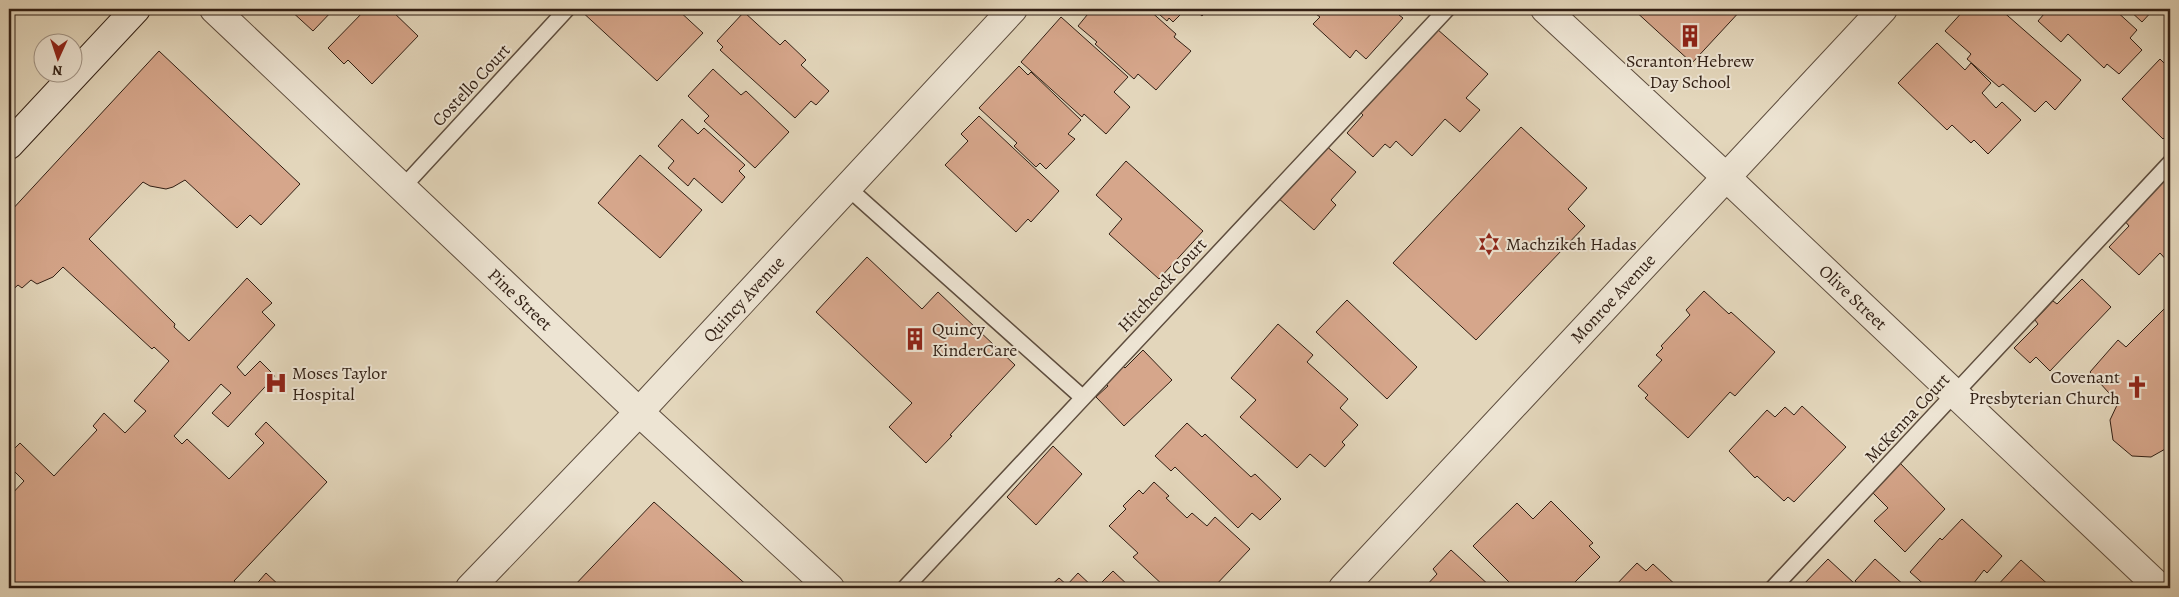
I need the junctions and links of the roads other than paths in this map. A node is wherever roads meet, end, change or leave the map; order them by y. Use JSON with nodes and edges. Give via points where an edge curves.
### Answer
{"nodes":[{"id":1,"x":136,"y":9,"type":"edge"},
{"id":2,"x":214,"y":9,"type":"edge"},
{"id":3,"x":567,"y":9,"type":"edge"},
{"id":4,"x":1013,"y":9,"type":"edge"},
{"id":5,"x":1447,"y":9,"type":"edge"},
{"id":6,"x":1545,"y":9,"type":"edge"},
{"id":7,"x":1884,"y":9,"type":"edge"},
{"id":8,"x":9,"y":145,"type":"edge"},
{"id":9,"x":2170,"y":163,"type":"edge"},
{"id":10,"x":1727,"y":178,"type":"junction"},
{"id":11,"x":403,"y":187,"type":"junction"},
{"id":12,"x":847,"y":188,"type":"junction"},
{"id":13,"x":1954,"y":395,"type":"junction"},
{"id":14,"x":1082,"y":397,"type":"junction"},
{"id":15,"x":639,"y":412,"type":"junction"},
{"id":16,"x":470,"y":588,"type":"edge"},
{"id":17,"x":830,"y":588,"type":"edge"},
{"id":18,"x":905,"y":588,"type":"edge"},
{"id":19,"x":1343,"y":588,"type":"edge"},
{"id":20,"x":1773,"y":588,"type":"edge"},
{"id":21,"x":2160,"y":588,"type":"edge"}],
"edges":[{"from":1,"to":8,"type":"street"},
{"from":2,"to":11,"type":"street","name":"Pine Street"},
{"from":3,"to":11,"type":"lane","name":"Costello Court"},
{"from":4,"to":12,"type":"street","name":"Quincy Avenue"},
{"from":5,"to":14,"type":"lane","name":"Hitchcock Court"},
{"from":6,"to":10,"type":"street","name":"Olive Street"},
{"from":7,"to":10,"type":"street","name":"Monroe Avenue"},
{"from":9,"to":13,"type":"lane","name":"McKenna Court"},
{"from":10,"to":13,"type":"street","name":"Olive Street"},
{"from":10,"to":19,"type":"street","name":"Monroe Avenue"},
{"from":11,"to":15,"type":"street","name":"Pine Street"},
{"from":12,"to":14,"type":"lane"},
{"from":12,"to":15,"type":"street","name":"Quincy Avenue"},
{"from":13,"to":20,"type":"lane","name":"McKenna Court"},
{"from":13,"to":21,"type":"street","name":"Olive Street"},
{"from":14,"to":18,"type":"lane","name":"Hitchcock Court"},
{"from":15,"to":16,"type":"street","name":"Quincy Avenue"},
{"from":15,"to":17,"type":"street","name":"Pine Street"}]}
